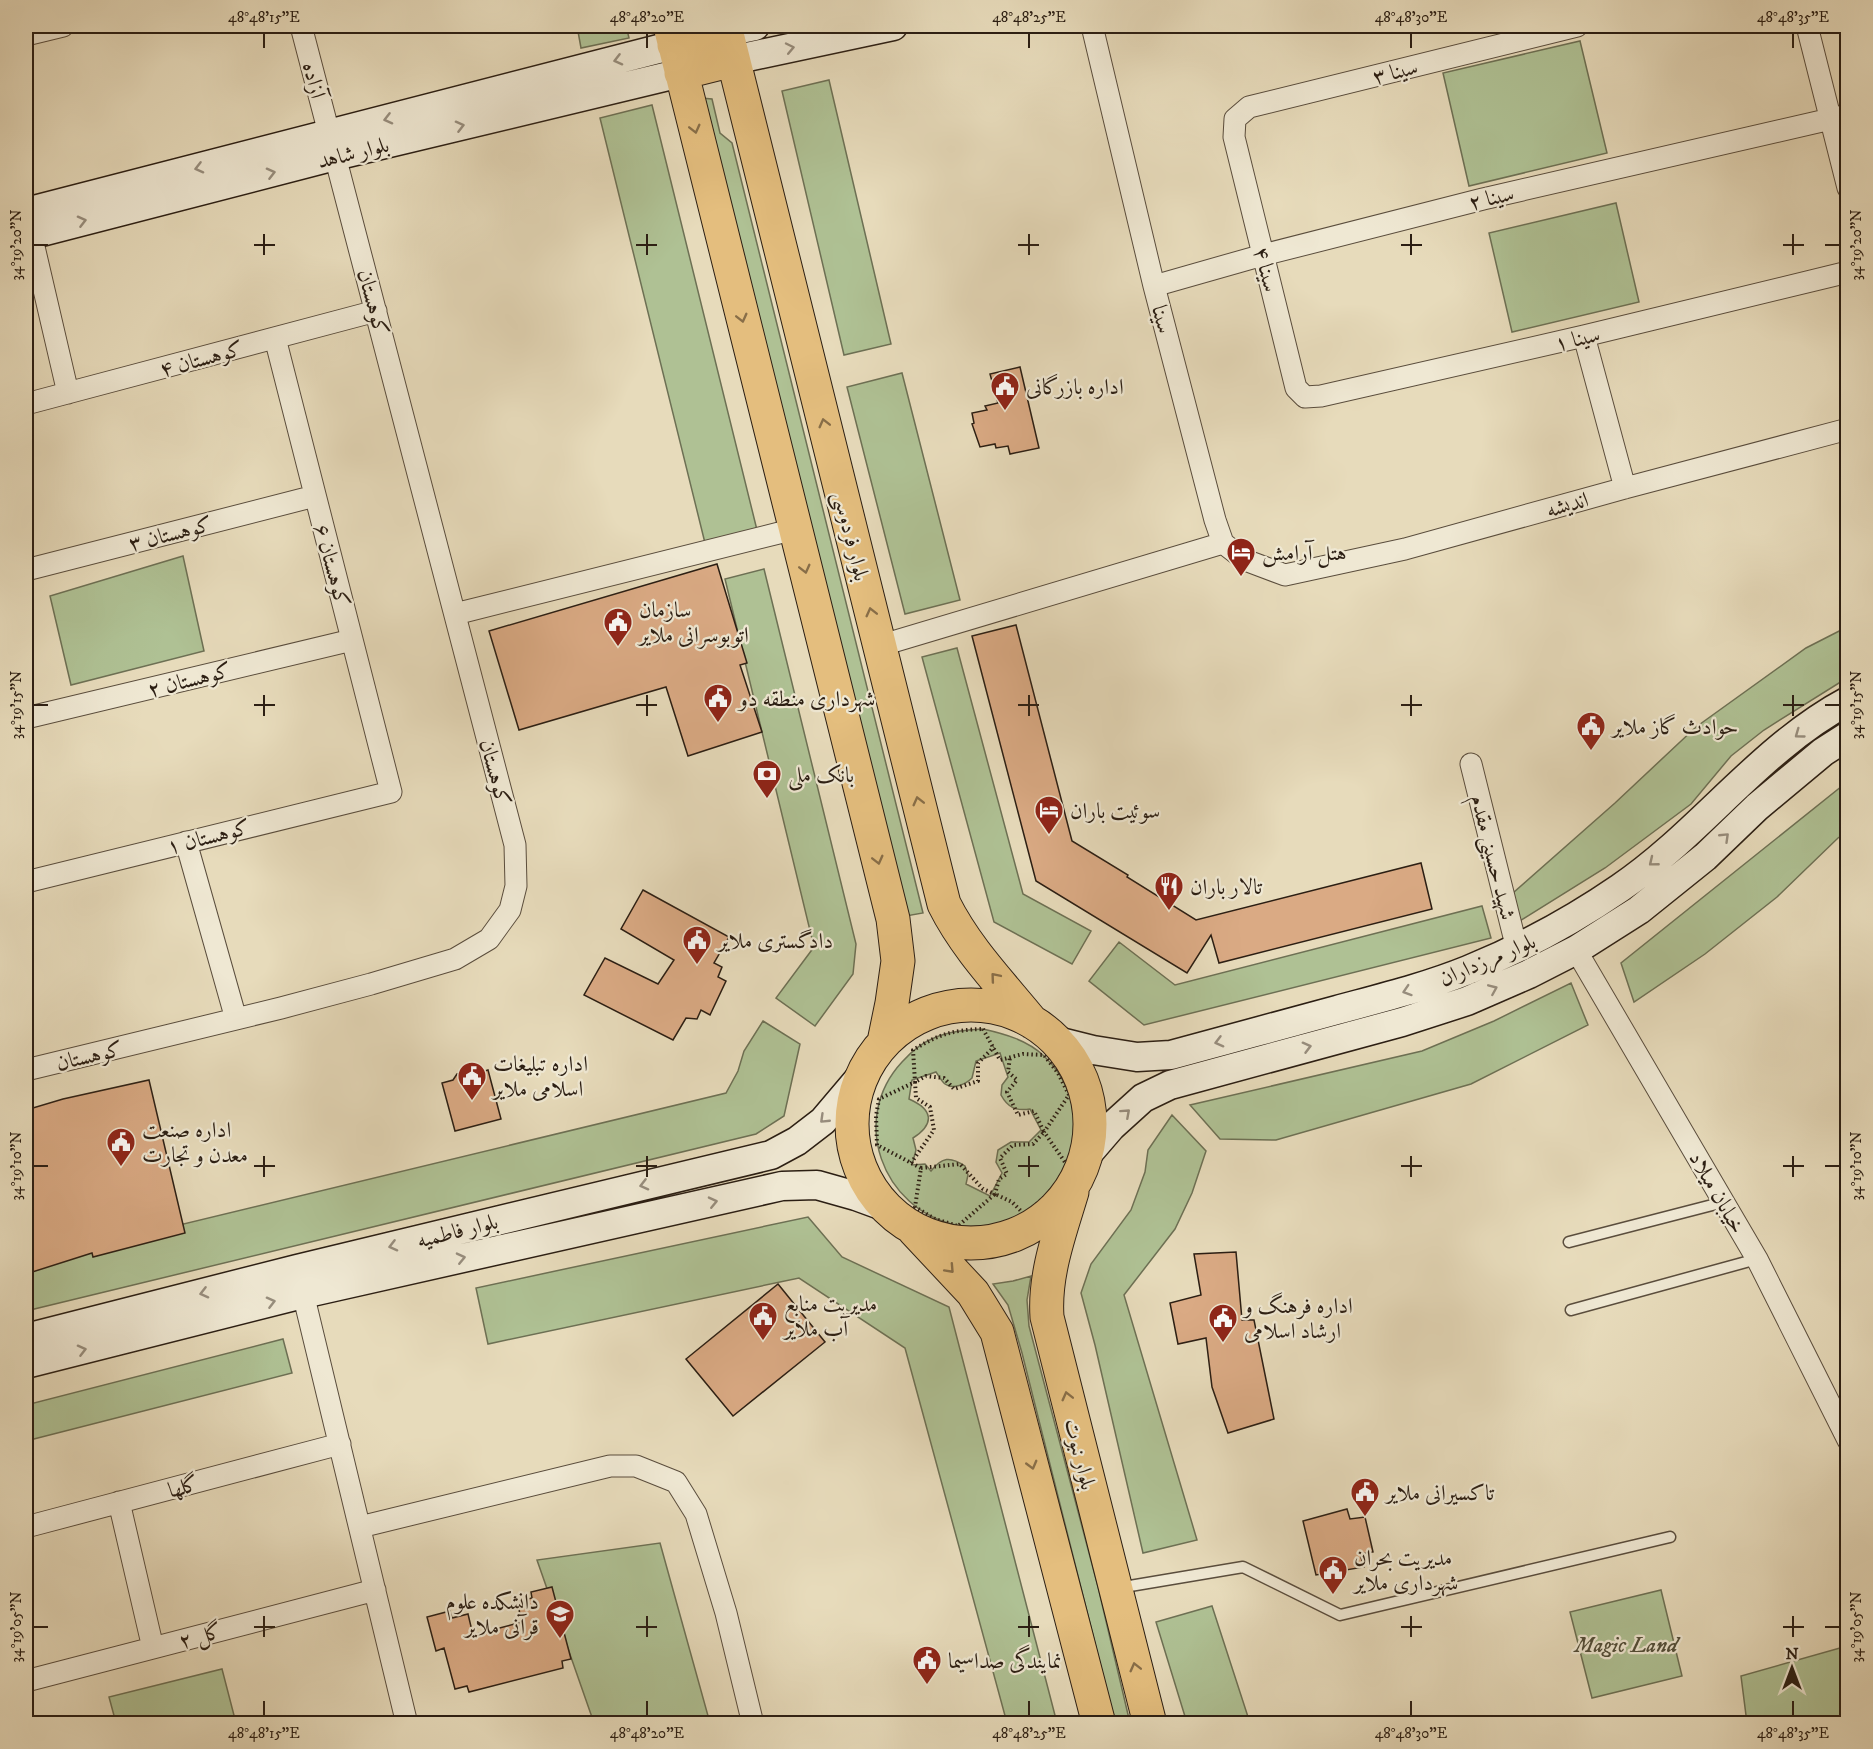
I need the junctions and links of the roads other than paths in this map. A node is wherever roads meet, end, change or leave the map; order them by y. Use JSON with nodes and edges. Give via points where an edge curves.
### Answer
{"nodes":[{"id":1,"x":63,"y":26,"type":"edge"},
{"id":2,"x":301,"y":26,"type":"edge"},
{"id":3,"x":893,"y":26,"type":"edge"},
{"id":4,"x":1092,"y":26,"type":"edge"},
{"id":5,"x":1577,"y":26,"type":"edge"},
{"id":6,"x":1807,"y":26,"type":"edge"},
{"id":7,"x":26,"y":34,"type":"edge"},
{"id":8,"x":1510,"y":34,"type":"edge"},
{"id":9,"x":735,"y":36,"type":"edge"},
{"id":10,"x":675,"y":48,"type":"edge"},
{"id":11,"x":1839,"y":117,"type":"edge"},
{"id":12,"x":1234,"y":137,"type":"joint"},
{"id":13,"x":332,"y":145,"type":"junction"},
{"id":14,"x":1848,"y":188,"type":"edge"},
{"id":15,"x":27,"y":221,"type":"edge"},
{"id":16,"x":1263,"y":255,"type":"junction"},
{"id":17,"x":1848,"y":272,"type":"edge"},
{"id":18,"x":1154,"y":286,"type":"junction"},
{"id":19,"x":376,"y":311,"type":"junction"},
{"id":20,"x":1584,"y":336,"type":"junction"},
{"id":21,"x":275,"y":338,"type":"junction"},
{"id":22,"x":68,"y":393,"type":"junction"},
{"id":23,"x":1305,"y":397,"type":"joint"},
{"id":24,"x":26,"y":404,"type":"edge"},
{"id":25,"x":1848,"y":429,"type":"edge"},
{"id":26,"x":1625,"y":488,"type":"junction"},
{"id":27,"x":315,"y":496,"type":"junction"},
{"id":28,"x":795,"y":529,"type":"junction"},
{"id":29,"x":1223,"y":543,"type":"junction"},
{"id":30,"x":26,"y":570,"type":"edge"},
{"id":31,"x":455,"y":614,"type":"junction"},
{"id":32,"x":352,"y":640,"type":"junction"},
{"id":33,"x":879,"y":646,"type":"junction"},
{"id":34,"x":1848,"y":701,"type":"edge"},
{"id":35,"x":26,"y":718,"type":"edge"},
{"id":36,"x":1848,"y":736,"type":"edge"},
{"id":37,"x":1471,"y":765,"type":"dead end"},
{"id":38,"x":391,"y":792,"type":"joint"},
{"id":39,"x":186,"y":842,"type":"junction"},
{"id":40,"x":26,"y":882,"type":"edge"},
{"id":41,"x":1517,"y":949,"type":"junction"},
{"id":42,"x":1576,"y":950,"type":"junction"},
{"id":43,"x":236,"y":1019,"type":"junction"},
{"id":44,"x":1045,"y":1031,"type":"junction"},
{"id":45,"x":884,"y":1042,"type":"junction"},
{"id":46,"x":26,"y":1070,"type":"edge"},
{"id":47,"x":862,"y":1075,"type":"junction"},
{"id":48,"x":1080,"y":1170,"type":"junction"},
{"id":49,"x":1724,"y":1202,"type":"junction"},
{"id":50,"x":898,"y":1217,"type":"junction"},
{"id":51,"x":1569,"y":1242,"type":"dead end"},
{"id":52,"x":1757,"y":1259,"type":"junction"},
{"id":53,"x":300,"y":1281,"type":"junction"},
{"id":54,"x":1571,"y":1310,"type":"dead end"},
{"id":55,"x":26,"y":1338,"type":"edge"},
{"id":56,"x":26,"y":1364,"type":"edge"},
{"id":57,"x":1848,"y":1440,"type":"edge"},
{"id":58,"x":340,"y":1444,"type":"junction"},
{"id":59,"x":119,"y":1503,"type":"junction"},
{"id":60,"x":26,"y":1527,"type":"edge"},
{"id":61,"x":360,"y":1527,"type":"junction"},
{"id":62,"x":1670,"y":1537,"type":"dead end"},
{"id":63,"x":1114,"y":1588,"type":"junction"},
{"id":64,"x":375,"y":1590,"type":"junction"},
{"id":65,"x":153,"y":1648,"type":"junction"},
{"id":66,"x":26,"y":1681,"type":"edge"},
{"id":67,"x":407,"y":1724,"type":"edge"},
{"id":68,"x":753,"y":1724,"type":"edge"},
{"id":69,"x":1100,"y":1724,"type":"edge"},
{"id":70,"x":1149,"y":1724,"type":"edge"}],
"edges":[{"from":1,"to":7,"type":"street"},
{"from":2,"to":13,"type":"street","name":"آزاده"},
{"from":9,"to":3,"type":"main road","one_way":true},
{"from":4,"to":18,"type":"street","name":"سینا"},
{"from":5,"to":8,"type":"street","name":"سینا ۳"},
{"from":6,"to":11,"type":"street"},
{"from":8,"to":12,"type":"street","name":"سینا ۳","via":[[1249,107],[1234,119]]},
{"from":9,"to":10,"type":"main road"},
{"from":33,"to":9,"type":"main road","name":"بلوار فردوسی","one_way":true},
{"from":10,"to":13,"type":"main road","name":"بلوار شاهد"},
{"from":10,"to":28,"type":"main road","one_way":true},
{"from":11,"to":14,"type":"street"},
{"from":11,"to":16,"type":"street","name":"سینا ۲","via":[[1483,199]]},
{"from":12,"to":16,"type":"street","name":"سینا ۴"},
{"from":13,"to":15,"type":"main road","name":"بلوار شاهد"},
{"from":13,"to":19,"type":"street","name":"کوهستان"},
{"from":15,"to":22,"type":"street"},
{"from":16,"to":18,"type":"street","name":"سینا ۲"},
{"from":16,"to":23,"type":"street","name":"سینا ۴","via":[[1296,388]]},
{"from":17,"to":20,"type":"street","name":"سینا ۱"},
{"from":18,"to":29,"type":"street","name":"سینا"},
{"from":19,"to":21,"type":"street","name":"کوهستان ۴"},
{"from":19,"to":31,"type":"street","name":"کوهستان"},
{"from":20,"to":23,"type":"street","name":"سینا ۱"},
{"from":20,"to":26,"type":"street"},
{"from":21,"to":22,"type":"street","name":"کوهستان ۴"},
{"from":21,"to":27,"type":"street","name":"کوهستان ۶"},
{"from":22,"to":24,"type":"street","name":"کوهستان ۴"},
{"from":25,"to":26,"type":"street","name":"اندیشه"},
{"from":26,"to":29,"type":"street","name":"اندیشه","via":[[1405,549],[1285,575],[1245,560]]},
{"from":27,"to":30,"type":"street","name":"کوهستان ۳"},
{"from":27,"to":32,"type":"street","name":"کوهستان ۶"},
{"from":28,"to":31,"type":"street"},
{"from":28,"to":45,"type":"main road","one_way":true,"via":[[893,919],[898,961]]},
{"from":29,"to":33,"type":"street"},
{"from":31,"to":43,"type":"street","name":"کوهستان","via":[[515,845],[516,886],[510,910],[489,939],[455,958]]},
{"from":32,"to":35,"type":"street","name":"کوهستان ۲"},
{"from":32,"to":38,"type":"street","name":"کوهستان ۶"},
{"from":44,"to":33,"type":"main road","name":"بلوار فردوسی","one_way":true,"via":[[973,951],[944,904]]},
{"from":34,"to":41,"type":"main road","name":"بلوار مرزداران","one_way":true,"via":[[1793,738],[1686,836],[1622,887],[1562,926]]},
{"from":42,"to":36,"type":"main road","name":"بلوار مرزداران","one_way":true,"via":[[1639,910],[1705,857],[1756,807]]},
{"from":37,"to":41,"type":"street","name":"شهید حسینی مقدم"},
{"from":38,"to":39,"type":"street","name":"کوهستان ۱"},
{"from":39,"to":40,"type":"street","name":"کوهستان ۱"},
{"from":39,"to":43,"type":"street"},
{"from":41,"to":44,"type":"main road","name":"بلوار مرزداران","one_way":true,"via":[[1402,992],[1171,1055],[1137,1057],[1093,1050]]},
{"from":48,"to":42,"type":"main road","name":"بلوار مرزداران","one_way":true,"via":[[1111,1127],[1143,1098],[1170,1084],[1467,1001]]},
{"from":42,"to":49,"type":"street","name":"خیابان میلاد"},
{"from":43,"to":46,"type":"street","name":"کوهستان"},
{"from":44,"to":45,"type":"main road","via":[[1002,1009],[971,1005],[939,1010],[909,1023]]},
{"from":44,"to":48,"type":"main road","name":"بلوار نبوت","via":[[1076,1066],[1087,1095],[1091,1125]]},
{"from":45,"to":47,"type":"main road"},
{"from":47,"to":50,"type":"main road","via":[[853,1112],[857,1159],[868,1185]]},
{"from":47,"to":53,"type":"main road","name":"بلوار فاطمیه","one_way":true,"via":[[823,1121],[771,1155]]},
{"from":48,"to":50,"type":"main road","via":[[1058,1206],[1014,1236],[961,1243],[935,1238]]},
{"from":63,"to":48,"type":"main road","name":"بلوار نبوت","one_way":true,"via":[[1047,1317],[1050,1269]]},
{"from":49,"to":51,"type":"lane"},
{"from":49,"to":52,"type":"street","name":"خیابان میلاد"},
{"from":53,"to":50,"type":"main road","name":"بلوار فاطمیه","one_way":true,"via":[[782,1186],[817,1185],[856,1196]]},
{"from":50,"to":69,"type":"main road","one_way":true,"via":[[973,1293],[997,1332]]},
{"from":52,"to":54,"type":"lane"},
{"from":52,"to":57,"type":"street","name":"خیابان میلاد"},
{"from":53,"to":55,"type":"main road","name":"بلوار فاطمیه","one_way":true},
{"from":56,"to":53,"type":"main road","name":"بلوار فاطمیه","one_way":true},
{"from":53,"to":58,"type":"street"},
{"from":58,"to":59,"type":"street","name":"گلها"},
{"from":58,"to":61,"type":"street"},
{"from":59,"to":60,"type":"street","name":"گلها"},
{"from":59,"to":65,"type":"street"},
{"from":61,"to":64,"type":"street"},
{"from":61,"to":68,"type":"street","via":[[610,1466],[636,1466],[676,1482],[696,1514],[726,1613]]},
{"from":62,"to":63,"type":"lane","via":[[1340,1615],[1243,1567]]},
{"from":70,"to":63,"type":"main road","name":"بلوار نبوت","one_way":true},
{"from":64,"to":65,"type":"street","name":"گل ۲"},
{"from":64,"to":67,"type":"street"},
{"from":65,"to":66,"type":"street","name":"گل ۲"}]}
